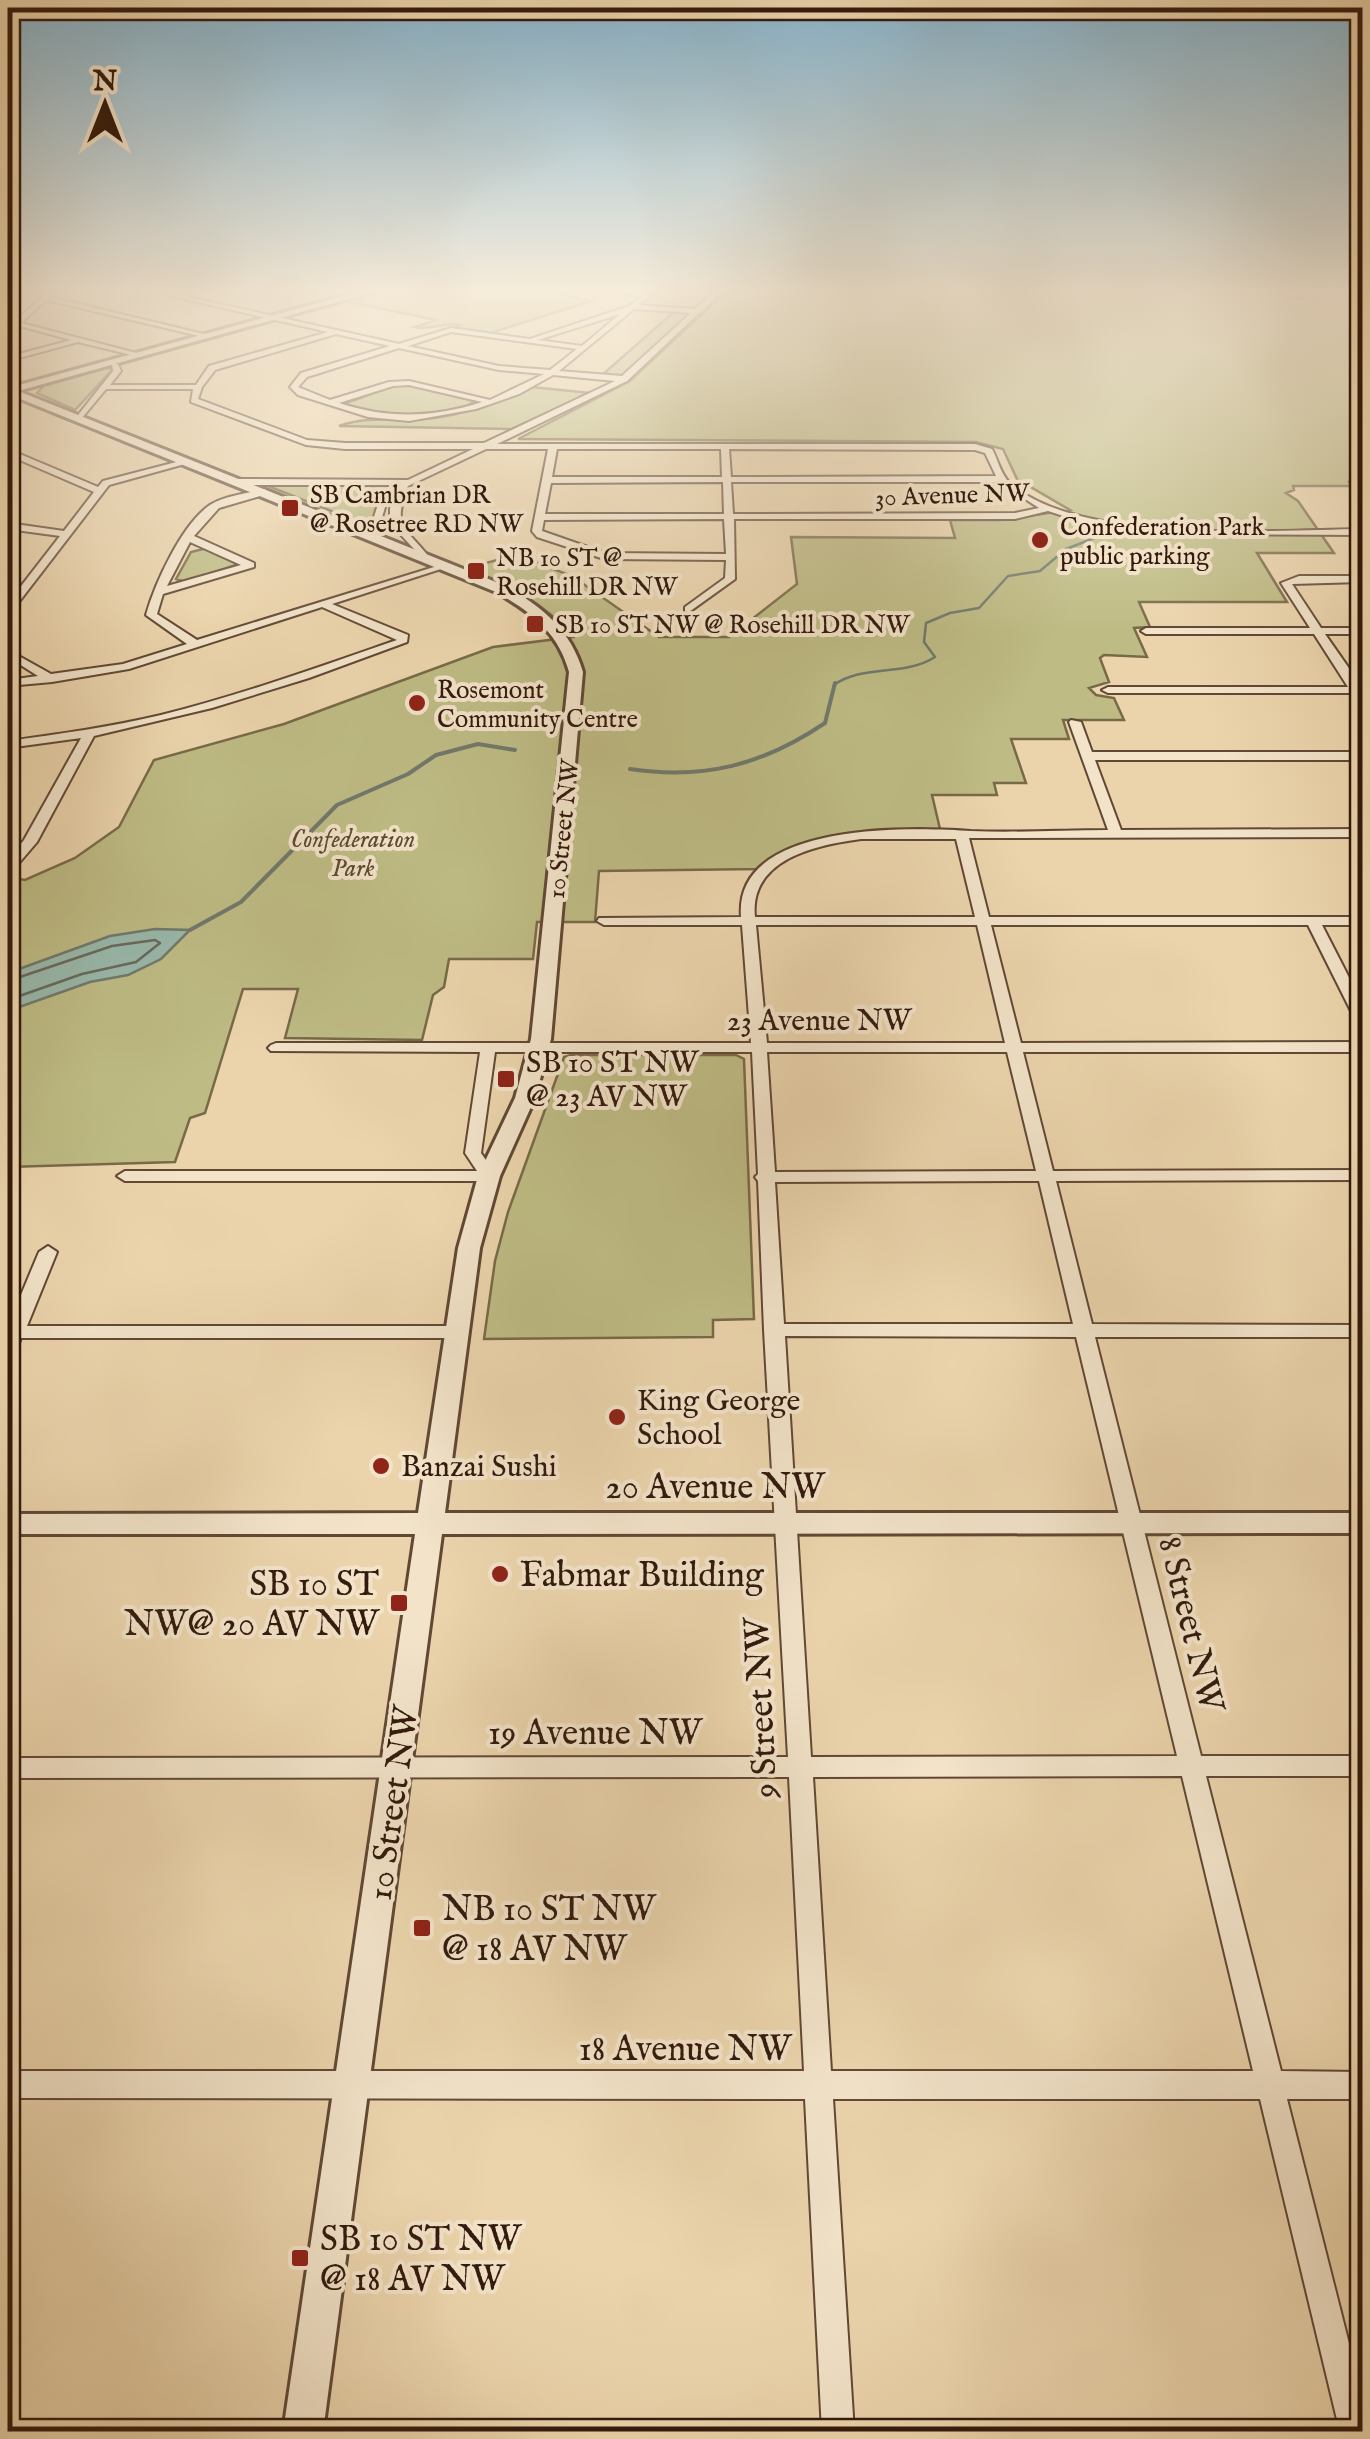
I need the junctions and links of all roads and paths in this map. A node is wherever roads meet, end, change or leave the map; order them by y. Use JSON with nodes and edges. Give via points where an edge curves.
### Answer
{"nodes":[{"id":1,"x":41,"y":404,"type":"edge"},
{"id":2,"x":90,"y":404,"type":"edge"},
{"id":3,"x":200,"y":404,"type":"edge"},
{"id":4,"x":337,"y":404,"type":"edge"},
{"id":5,"x":482,"y":404,"type":"edge"},
{"id":6,"x":579,"y":404,"type":"edge"},
{"id":7,"x":78,"y":418,"type":"junction"},
{"id":8,"x":511,"y":442,"type":"junction"},
{"id":9,"x":554,"y":446,"type":"junction"},
{"id":10,"x":725,"y":446,"type":"junction"},
{"id":11,"x":458,"y":449,"type":"junction"},
{"id":12,"x":8,"y":452,"type":"edge"},
{"id":13,"x":188,"y":462,"type":"junction"},
{"id":14,"x":1001,"y":479,"type":"junction"},
{"id":15,"x":546,"y":480,"type":"junction"},
{"id":16,"x":729,"y":480,"type":"junction"},
{"id":17,"x":238,"y":482,"type":"junction"},
{"id":18,"x":406,"y":484,"type":"junction"},
{"id":19,"x":98,"y":490,"type":"junction"},
{"id":20,"x":264,"y":492,"type":"junction"},
{"id":21,"x":1049,"y":508,"type":"junction"},
{"id":22,"x":540,"y":516,"type":"junction"},
{"id":23,"x":730,"y":517,"type":"junction"},
{"id":24,"x":8,"y":526,"type":"edge"},
{"id":25,"x":358,"y":530,"type":"junction"},
{"id":26,"x":1362,"y":532,"type":"edge"},
{"id":27,"x":64,"y":534,"type":"junction"},
{"id":28,"x":190,"y":538,"type":"junction"},
{"id":29,"x":424,"y":557,"type":"junction"},
{"id":30,"x":730,"y":557,"type":"junction"},
{"id":31,"x":443,"y":565,"type":"junction"},
{"id":32,"x":1362,"y":579,"type":"edge"},
{"id":33,"x":159,"y":592,"type":"junction"},
{"id":34,"x":324,"y":604,"type":"junction"},
{"id":35,"x":8,"y":609,"type":"edge"},
{"id":36,"x":689,"y":609,"type":"dead end"},
{"id":37,"x":1146,"y":631,"type":"dead end"},
{"id":38,"x":1317,"y":631,"type":"junction"},
{"id":39,"x":1362,"y":631,"type":"edge"},
{"id":40,"x":195,"y":644,"type":"junction"},
{"id":41,"x":8,"y":653,"type":"edge"},
{"id":42,"x":52,"y":680,"type":"junction"},
{"id":43,"x":8,"y":683,"type":"edge"},
{"id":44,"x":1108,"y":690,"type":"dead end"},
{"id":45,"x":1360,"y":693,"type":"edge"},
{"id":46,"x":1075,"y":722,"type":"dead end"},
{"id":47,"x":88,"y":736,"type":"junction"},
{"id":48,"x":8,"y":744,"type":"edge"},
{"id":49,"x":1088,"y":756,"type":"junction"},
{"id":50,"x":1362,"y":756,"type":"edge"},
{"id":51,"x":961,"y":833,"type":"junction"},
{"id":52,"x":1116,"y":833,"type":"junction"},
{"id":53,"x":1362,"y":833,"type":"edge"},
{"id":54,"x":8,"y":867,"type":"edge"},
{"id":55,"x":750,"y":921,"type":"junction"},
{"id":56,"x":982,"y":921,"type":"junction"},
{"id":57,"x":604,"y":922,"type":"dead end"},
{"id":58,"x":1313,"y":922,"type":"junction"},
{"id":59,"x":1362,"y":922,"type":"edge"},
{"id":60,"x":1362,"y":1018,"type":"edge"},
{"id":61,"x":1013,"y":1047,"type":"junction"},
{"id":62,"x":1362,"y":1047,"type":"edge"},
{"id":63,"x":276,"y":1048,"type":"dead end"},
{"id":64,"x":488,"y":1048,"type":"junction"},
{"id":65,"x":539,"y":1048,"type":"junction"},
{"id":66,"x":759,"y":1048,"type":"junction"},
{"id":67,"x":1362,"y":1175,"type":"edge"},
{"id":68,"x":125,"y":1176,"type":"dead end"},
{"id":69,"x":489,"y":1176,"type":"junction"},
{"id":70,"x":764,"y":1176,"type":"junction"},
{"id":71,"x":1045,"y":1176,"type":"junction"},
{"id":72,"x":48,"y":1252,"type":"dead end"},
{"id":73,"x":774,"y":1330,"type":"junction"},
{"id":74,"x":1362,"y":1331,"type":"edge"},
{"id":75,"x":457,"y":1332,"type":"junction"},
{"id":76,"x":1084,"y":1332,"type":"junction"},
{"id":77,"x":10,"y":1337,"type":"edge"},
{"id":78,"x":428,"y":1523,"type":"junction"},
{"id":79,"x":1132,"y":1523,"type":"junction"},
{"id":80,"x":1362,"y":1523,"type":"edge"},
{"id":81,"x":8,"y":1524,"type":"edge"},
{"id":82,"x":784,"y":1524,"type":"junction"},
{"id":83,"x":798,"y":1766,"type":"junction"},
{"id":84,"x":1190,"y":1766,"type":"junction"},
{"id":85,"x":1362,"y":1766,"type":"edge"},
{"id":86,"x":8,"y":1768,"type":"edge"},
{"id":87,"x":396,"y":1768,"type":"junction"},
{"id":88,"x":8,"y":2084,"type":"edge"},
{"id":89,"x":354,"y":2084,"type":"junction"},
{"id":90,"x":1270,"y":2085,"type":"junction"},
{"id":91,"x":1362,"y":2085,"type":"edge"},
{"id":92,"x":817,"y":2086,"type":"junction"},
{"id":93,"x":303,"y":2432,"type":"edge"},
{"id":94,"x":838,"y":2432,"type":"edge"},
{"id":95,"x":1356,"y":2432,"type":"edge"}],
"edges":[{"from":1,"to":7,"type":"street","name":"10 Street NW"},
{"from":2,"to":7,"type":"street"},
{"from":3,"to":11,"type":"street","via":[[306,442]]},
{"from":4,"to":5,"type":"street","via":[[410,419]]},
{"from":6,"to":8,"type":"street"},
{"from":7,"to":13,"type":"street","name":"10 Street NW"},
{"from":8,"to":9,"type":"street"},
{"from":8,"to":11,"type":"street"},
{"from":9,"to":10,"type":"street"},
{"from":9,"to":15,"type":"street"},
{"from":10,"to":14,"type":"street","via":[[984,448]]},
{"from":10,"to":16,"type":"street"},
{"from":11,"to":18,"type":"street"},
{"from":12,"to":19,"type":"street"},
{"from":13,"to":17,"type":"street","name":"10 Street NW"},
{"from":13,"to":19,"type":"street"},
{"from":14,"to":16,"type":"street"},
{"from":14,"to":21,"type":"street"},
{"from":15,"to":16,"type":"street"},
{"from":15,"to":22,"type":"street"},
{"from":16,"to":23,"type":"street"},
{"from":17,"to":18,"type":"street"},
{"from":17,"to":20,"type":"street","name":"10 Street NW"},
{"from":18,"to":25,"type":"street","via":[[382,503],[375,524]]},
{"from":18,"to":29,"type":"street","via":[[395,523]]},
{"from":19,"to":27,"type":"street"},
{"from":20,"to":25,"type":"street","name":"10 Street NW"},
{"from":20,"to":28,"type":"street","via":[[213,507]]},
{"from":21,"to":23,"type":"street","name":"30 Avenue NW","via":[[1015,516]]},
{"from":21,"to":26,"type":"street","name":"30 Avenue NW","via":[[1180,531]]},
{"from":22,"to":23,"type":"street","name":"30 Avenue NW"},
{"from":22,"to":30,"type":"street","via":[[540,535],[590,553]]},
{"from":23,"to":30,"type":"street"},
{"from":24,"to":27,"type":"street"},
{"from":25,"to":29,"type":"street","name":"10 Street NW"},
{"from":27,"to":35,"type":"street"},
{"from":28,"to":33,"type":"street"},
{"from":28,"to":33,"type":"street","via":[[250,564]]},
{"from":29,"to":31,"type":"street","name":"10 Street NW"},
{"from":30,"to":36,"type":"street","via":[[730,579]]},
{"from":31,"to":34,"type":"street"},
{"from":31,"to":65,"type":"street","name":"10 Street NW","via":[[529,606],[558,631],[574,662]]},
{"from":32,"to":38,"type":"street","via":[[1288,581]]},
{"from":33,"to":40,"type":"street","via":[[151,616]]},
{"from":34,"to":40,"type":"street"},
{"from":34,"to":47,"type":"street","via":[[404,637],[402,642],[207,708]]},
{"from":37,"to":38,"type":"street"},
{"from":38,"to":39,"type":"street"},
{"from":38,"to":45,"type":"street"},
{"from":40,"to":42,"type":"street","via":[[125,667]]},
{"from":41,"to":42,"type":"street"},
{"from":42,"to":43,"type":"street"},
{"from":44,"to":45,"type":"street"},
{"from":46,"to":49,"type":"street"},
{"from":47,"to":48,"type":"street"},
{"from":47,"to":54,"type":"street","via":[[30,842]]},
{"from":49,"to":50,"type":"street"},
{"from":49,"to":52,"type":"street"},
{"from":51,"to":52,"type":"street","name":"9 Street NW"},
{"from":51,"to":55,"type":"street","name":"9 Street NW","via":[[861,835],[793,852],[753,882]]},
{"from":51,"to":56,"type":"street","name":"8 Street NW"},
{"from":52,"to":53,"type":"street","name":"9 Street NW"},
{"from":55,"to":56,"type":"street"},
{"from":55,"to":57,"type":"street"},
{"from":55,"to":66,"type":"street","name":"9 Street NW"},
{"from":56,"to":58,"type":"street"},
{"from":56,"to":61,"type":"street","name":"8 Street NW"},
{"from":58,"to":59,"type":"street"},
{"from":58,"to":60,"type":"street"},
{"from":61,"to":62,"type":"street","name":"23 Avenue NW"},
{"from":61,"to":66,"type":"street","name":"23 Avenue NW"},
{"from":61,"to":71,"type":"street","name":"8 Street NW"},
{"from":63,"to":64,"type":"street","name":"23 Avenue NW"},
{"from":64,"to":65,"type":"street","name":"23 Avenue NW"},
{"from":64,"to":69,"type":"street","via":[[474,1154]]},
{"from":65,"to":66,"type":"street","name":"23 Avenue NW"},
{"from":65,"to":69,"type":"street","name":"10 Street NW"},
{"from":66,"to":70,"type":"street","name":"9 Street NW"},
{"from":67,"to":71,"type":"street"},
{"from":68,"to":69,"type":"street"},
{"from":69,"to":75,"type":"street","name":"10 Street NW","via":[[468,1248]]},
{"from":70,"to":71,"type":"street"},
{"from":70,"to":73,"type":"street","name":"9 Street NW"},
{"from":71,"to":76,"type":"street","name":"8 Street NW"},
{"from":72,"to":77,"type":"street"},
{"from":73,"to":76,"type":"street"},
{"from":73,"to":82,"type":"street","name":"9 Street NW"},
{"from":74,"to":76,"type":"street"},
{"from":75,"to":77,"type":"street"},
{"from":75,"to":78,"type":"street","name":"10 Street NW"},
{"from":76,"to":79,"type":"street","name":"8 Street NW"},
{"from":78,"to":81,"type":"street","name":"20 Avenue NW"},
{"from":78,"to":82,"type":"street","name":"20 Avenue NW"},
{"from":78,"to":87,"type":"street","name":"10 Street NW"},
{"from":79,"to":80,"type":"street","name":"20 Avenue NW"},
{"from":79,"to":82,"type":"street","name":"20 Avenue NW"},
{"from":79,"to":84,"type":"street","name":"8 Street NW"},
{"from":82,"to":83,"type":"street","name":"9 Street NW"},
{"from":83,"to":84,"type":"street","name":"19 Avenue NW"},
{"from":83,"to":87,"type":"street","name":"19 Avenue NW"},
{"from":83,"to":92,"type":"street","name":"9 Street NW"},
{"from":84,"to":85,"type":"street","name":"19 Avenue NW"},
{"from":84,"to":90,"type":"street","name":"8 Street NW"},
{"from":86,"to":87,"type":"street","name":"19 Avenue NW"},
{"from":87,"to":89,"type":"street","name":"10 Street NW"},
{"from":88,"to":89,"type":"street","name":"18 Avenue NW"},
{"from":89,"to":92,"type":"street","name":"18 Avenue NW"},
{"from":89,"to":93,"type":"street","name":"10 Street NW"},
{"from":90,"to":91,"type":"street","name":"18 Avenue NW"},
{"from":90,"to":92,"type":"street","name":"18 Avenue NW"},
{"from":90,"to":95,"type":"street","name":"8 Street NW"},
{"from":92,"to":94,"type":"street","name":"9 Street NW"}]}
